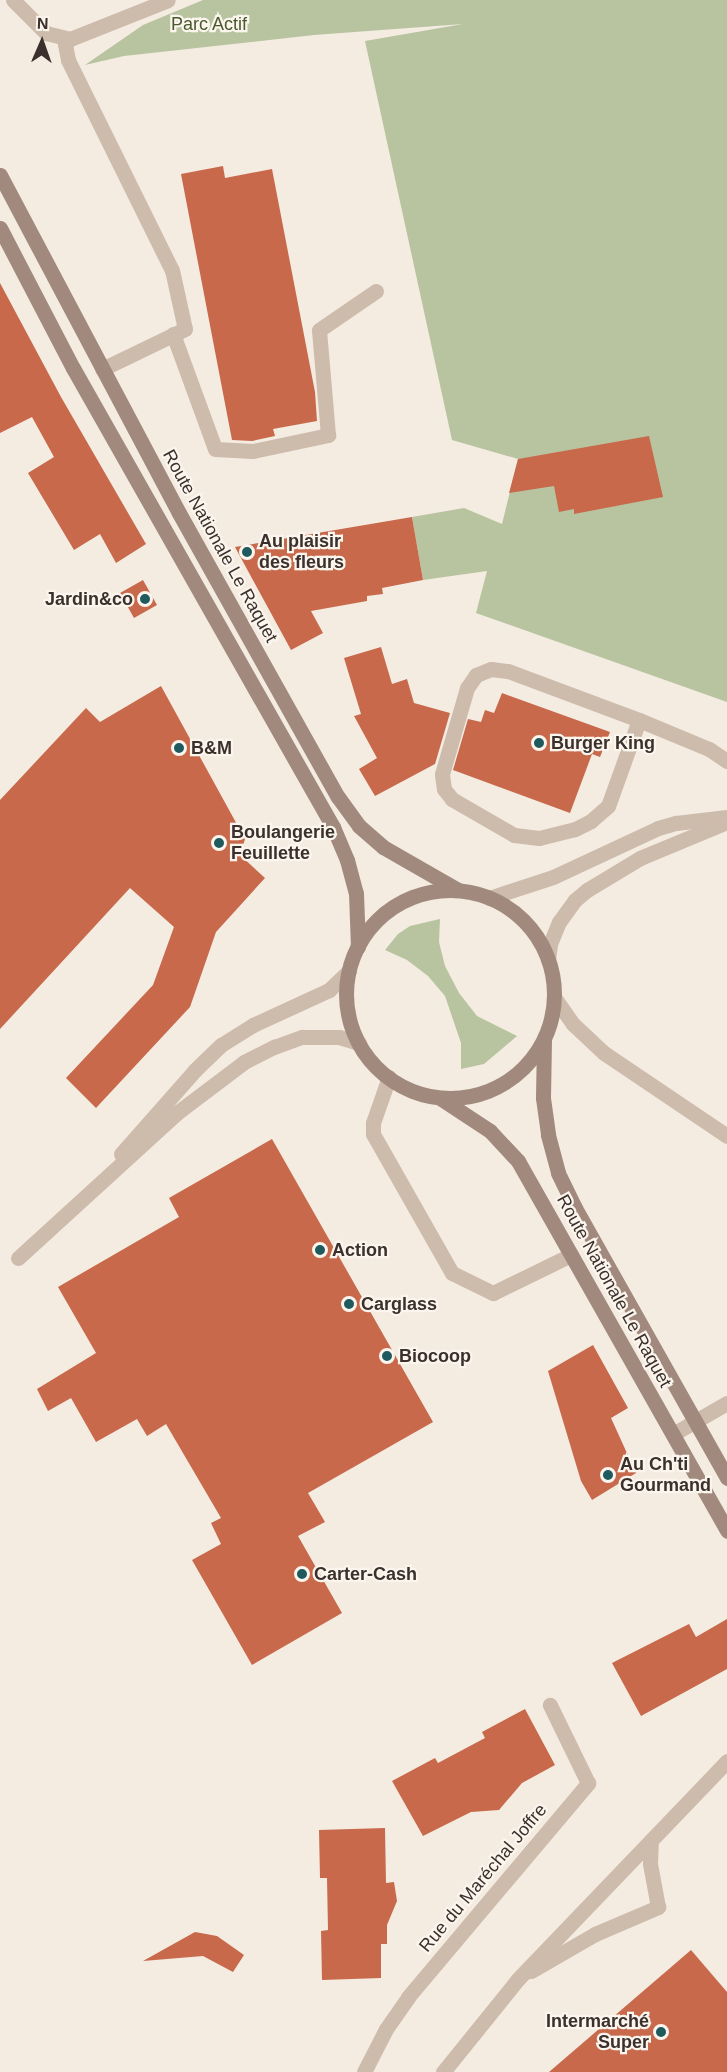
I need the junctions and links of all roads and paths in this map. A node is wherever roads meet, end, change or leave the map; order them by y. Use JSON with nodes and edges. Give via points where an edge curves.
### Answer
{"nodes":[{"id":1,"x":12,"y":0,"type":"edge"},
{"id":2,"x":168,"y":0,"type":"edge"},
{"id":3,"x":64,"y":39,"type":"junction"},
{"id":4,"x":0,"y":174,"type":"edge"},
{"id":5,"x":0,"y":228,"type":"edge"},
{"id":6,"x":376,"y":291,"type":"dead end"},
{"id":7,"x":173,"y":334,"type":"junction"},
{"id":8,"x":102,"y":369,"type":"junction"},
{"id":9,"x":639,"y":720,"type":"junction"},
{"id":10,"x":727,"y":761,"type":"edge"},
{"id":11,"x":727,"y":817,"type":"edge"},
{"id":12,"x":727,"y":822,"type":"edge"},
{"id":13,"x":458,"y":890,"type":"junction"},
{"id":14,"x":489,"y":898,"type":"junction"},
{"id":15,"x":358,"y":947,"type":"junction"},
{"id":16,"x":548,"y":960,"type":"junction"},
{"id":17,"x":349,"y":972,"type":"junction"},
{"id":18,"x":554,"y":997,"type":"junction"},
{"id":19,"x":545,"y":1036,"type":"junction"},
{"id":20,"x":359,"y":1043,"type":"junction"},
{"id":21,"x":388,"y":1077,"type":"junction"},
{"id":22,"x":437,"y":1096,"type":"junction"},
{"id":23,"x":727,"y":1136,"type":"edge"},
{"id":24,"x":93,"y":1189,"type":"junction"},
{"id":25,"x":571,"y":1255,"type":"junction"},
{"id":26,"x":18,"y":1258,"type":"dead end"},
{"id":27,"x":727,"y":1403,"type":"edge"},
{"id":28,"x":695,"y":1421,"type":"junction"},
{"id":29,"x":673,"y":1434,"type":"junction"},
{"id":30,"x":727,"y":1478,"type":"edge"},
{"id":31,"x":727,"y":1531,"type":"edge"},
{"id":32,"x":550,"y":1705,"type":"dead end"},
{"id":33,"x":727,"y":1761,"type":"edge"},
{"id":34,"x":651,"y":1840,"type":"junction"},
{"id":35,"x":518,"y":1979,"type":"junction"},
{"id":36,"x":364,"y":2072,"type":"edge"},
{"id":37,"x":443,"y":2072,"type":"edge"}],
"edges":[{"from":1,"to":3,"type":"street","via":[[46,33]]},
{"from":2,"to":3,"type":"street","via":[[87,35]]},
{"from":3,"to":7,"type":"street","via":[[68,60],[172,270],[185,329]]},
{"from":4,"to":8,"type":"main road","name":"Route Nationale Le Raquet"},
{"from":5,"to":15,"type":"main road","via":[[73,368],[333,827],[354,884]]},
{"from":6,"to":7,"type":"street","via":[[319,330],[328,435],[253,451],[214,449]]},
{"from":7,"to":8,"type":"street"},
{"from":8,"to":13,"type":"main road","name":"Route Nationale Le Raquet","via":[[222,593],[349,813],[383,847]]},
{"from":9,"to":9,"type":"street","via":[[508,671],[482,670],[467,688],[442,774],[444,789],[453,799],[514,835],[539,838],[575,829],[608,806]]},
{"from":9,"to":10,"type":"street","via":[[709,749]]},
{"from":11,"to":14,"type":"street","via":[[658,828],[553,878]]},
{"from":12,"to":16,"type":"street","via":[[640,858],[587,890],[559,922]]},
{"from":13,"to":14,"type":"main road"},
{"from":13,"to":15,"type":"main road","via":[[422,894],[399,903],[371,926]]},
{"from":14,"to":16,"type":"main road","via":[[512,910],[530,927]]},
{"from":15,"to":17,"type":"main road"},
{"from":16,"to":18,"type":"main road"},
{"from":17,"to":20,"type":"main road","via":[[347,1008]]},
{"from":17,"to":24,"type":"street","via":[[329,990],[254,1024],[221,1045],[142,1127]]},
{"from":18,"to":19,"type":"main road"},
{"from":18,"to":23,"type":"street","via":[[573,1024],[604,1053]]},
{"from":19,"to":22,"type":"main road","via":[[531,1059],[501,1084],[477,1094]]},
{"from":19,"to":28,"type":"main road","name":"Route Nationale Le Raquet","via":[[543,1098],[558,1173]]},
{"from":20,"to":21,"type":"main road"},
{"from":20,"to":24,"type":"street","via":[[339,1037],[302,1037],[244,1062],[178,1112]]},
{"from":21,"to":22,"type":"main road","via":[[412,1090]]},
{"from":21,"to":25,"type":"street","via":[[373,1134],[452,1273],[493,1293]]},
{"from":22,"to":25,"type":"main road","name":"Route Nationale Le Raquet","via":[[489,1131],[510,1151]]},
{"from":24,"to":26,"type":"street"},
{"from":25,"to":29,"type":"main road","name":"Route Nationale Le Raquet"},
{"from":27,"to":28,"type":"street"},
{"from":28,"to":29,"type":"street"},
{"from":28,"to":30,"type":"main road","name":"Route Nationale Le Raquet"},
{"from":29,"to":31,"type":"main road","name":"Route Nationale Le Raquet"},
{"from":32,"to":36,"type":"street","name":"Rue du Maréchal Joffre","via":[[588,1783],[408,1997]]},
{"from":33,"to":34,"type":"street"},
{"from":34,"to":35,"type":"street"},
{"from":34,"to":35,"type":"street","via":[[650,1864],[658,1906],[560,1952]]},
{"from":35,"to":37,"type":"street"}]}
